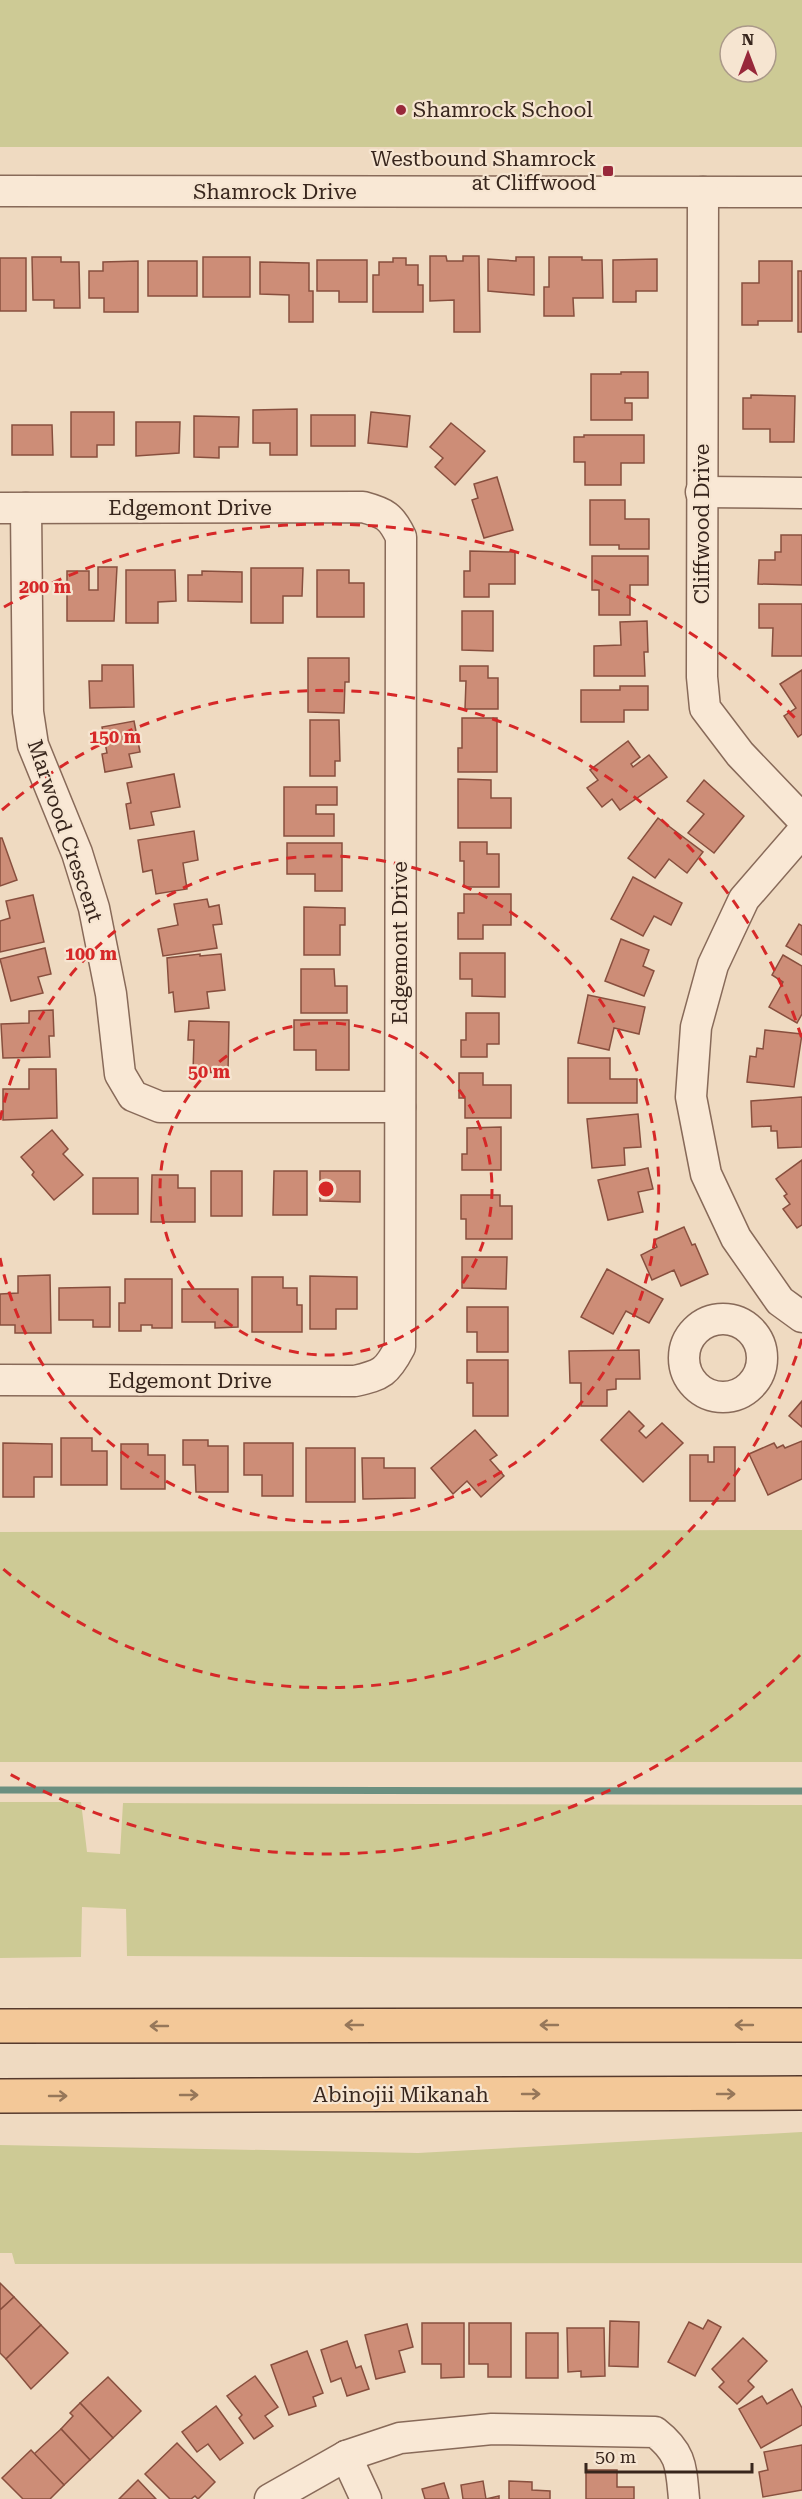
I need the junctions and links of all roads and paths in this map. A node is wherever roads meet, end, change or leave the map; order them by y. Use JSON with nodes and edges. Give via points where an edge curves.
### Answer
{"nodes":[{"id":1,"x":0,"y":191,"type":"edge"},
{"id":2,"x":703,"y":192,"type":"junction"},
{"id":3,"x":802,"y":192,"type":"edge"},
{"id":4,"x":701,"y":492,"type":"junction"},
{"id":5,"x":802,"y":493,"type":"edge"},
{"id":6,"x":13,"y":508,"type":"edge"},
{"id":7,"x":802,"y":819,"type":"edge"},
{"id":8,"x":802,"y":832,"type":"edge"},
{"id":9,"x":400,"y":1107,"type":"junction"},
{"id":10,"x":791,"y":1309,"type":"edge"},
{"id":11,"x":751,"y":1330,"type":"dead end"},
{"id":12,"x":0,"y":1380,"type":"edge"},
{"id":13,"x":802,"y":2025,"type":"edge"},
{"id":14,"x":0,"y":2026,"type":"edge"},
{"id":15,"x":802,"y":2093,"type":"edge"},
{"id":16,"x":0,"y":2096,"type":"edge"},
{"id":17,"x":346,"y":2456,"type":"junction"},
{"id":18,"x":270,"y":2499,"type":"edge"},
{"id":19,"x":366,"y":2499,"type":"edge"},
{"id":20,"x":684,"y":2499,"type":"edge"}],
"edges":[{"from":1,"to":2,"type":"street","name":"Shamrock Drive"},
{"from":2,"to":3,"type":"street","name":"Shamrock Drive"},
{"from":2,"to":4,"type":"street","name":"Cliffwood Drive"},
{"from":4,"to":5,"type":"street"},
{"from":4,"to":7,"type":"street","name":"Cliffwood Drive","via":[[705,708],[740,754]]},
{"from":6,"to":9,"type":"street","name":"Marwood Crescent","via":[[33,745],[77,852],[94,908],[111,994],[120,1074],[133,1096],[160,1107]]},
{"from":6,"to":9,"type":"street","name":"Edgemont Drive","via":[[363,507],[394,521],[401,537]]},
{"from":8,"to":10,"type":"street","via":[[744,900],[713,965],[696,1027],[691,1097],[706,1174],[736,1238]]},
{"from":9,"to":12,"type":"street","name":"Edgemont Drive","via":[[400,1347],[390,1367],[376,1377],[355,1382]]},
{"from":10,"to":11,"type":"street"},
{"from":13,"to":14,"type":"main road","one_way":true},
{"from":16,"to":15,"type":"main road","name":"Abinojii Mikanah","one_way":true},
{"from":17,"to":18,"type":"street"},
{"from":17,"to":19,"type":"street"},
{"from":17,"to":20,"type":"street","via":[[400,2438],[492,2429],[655,2432],[671,2444],[681,2466]]}]}
